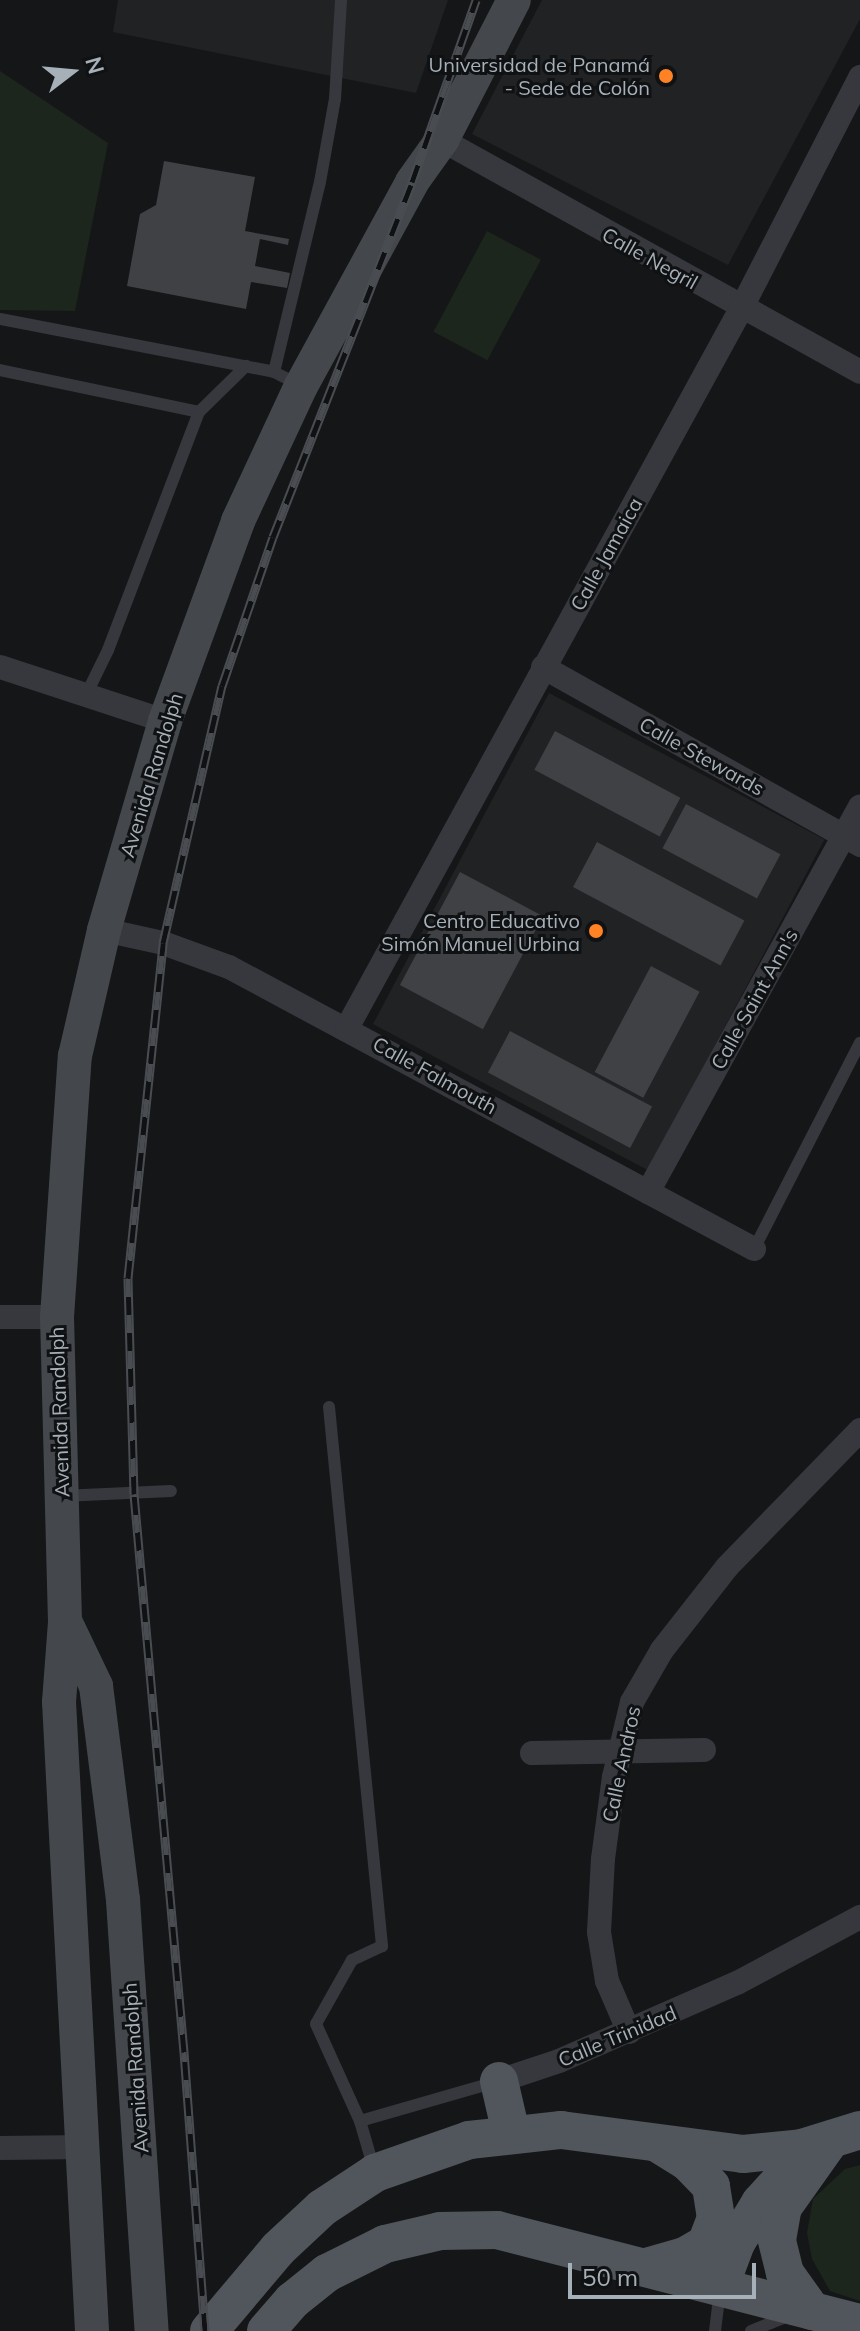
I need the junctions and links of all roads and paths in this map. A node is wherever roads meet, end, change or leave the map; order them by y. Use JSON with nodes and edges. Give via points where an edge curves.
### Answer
{"nodes":[{"id":1,"x":341,"y":0,"type":"edge"},
{"id":2,"x":514,"y":0,"type":"edge"},
{"id":3,"x":860,"y":77,"type":"edge"},
{"id":4,"x":442,"y":140,"type":"junction"},
{"id":5,"x":741,"y":309,"type":"junction"},
{"id":6,"x":0,"y":319,"type":"edge"},
{"id":7,"x":246,"y":366,"type":"junction"},
{"id":8,"x":0,"y":370,"type":"edge"},
{"id":9,"x":860,"y":372,"type":"edge"},
{"id":10,"x":287,"y":379,"type":"junction"},
{"id":11,"x":199,"y":412,"type":"junction"},
{"id":12,"x":0,"y":667,"type":"edge"},
{"id":13,"x":543,"y":667,"type":"junction"},
{"id":14,"x":86,"y":695,"type":"junction"},
{"id":15,"x":165,"y":721,"type":"junction"},
{"id":16,"x":860,"y":807,"type":"edge"},
{"id":17,"x":852,"y":840,"type":"edge"},
{"id":18,"x":104,"y":930,"type":"junction"},
{"id":19,"x":347,"y":1028,"type":"junction"},
{"id":20,"x":860,"y":1043,"type":"edge"},
{"id":21,"x":648,"y":1192,"type":"junction"},
{"id":22,"x":754,"y":1249,"type":"joint"},
{"id":23,"x":0,"y":1317,"type":"edge"},
{"id":24,"x":57,"y":1317,"type":"junction"},
{"id":25,"x":329,"y":1407,"type":"dead end"},
{"id":26,"x":860,"y":1430,"type":"edge"},
{"id":27,"x":171,"y":1491,"type":"dead end"},
{"id":28,"x":62,"y":1496,"type":"junction"},
{"id":29,"x":65,"y":1622,"type":"junction"},
{"id":30,"x":704,"y":1750,"type":"dead end"},
{"id":31,"x":532,"y":1753,"type":"dead end"},
{"id":32,"x":620,"y":1753,"type":"junction"},
{"id":33,"x":860,"y":1917,"type":"edge"},
{"id":34,"x":629,"y":2032,"type":"junction"},
{"id":35,"x":499,"y":2081,"type":"junction"},
{"id":36,"x":360,"y":2121,"type":"junction"},
{"id":37,"x":511,"y":2133,"type":"junction"},
{"id":38,"x":845,"y":2136,"type":"edge"},
{"id":39,"x":656,"y":2142,"type":"junction"},
{"id":40,"x":84,"y":2147,"type":"junction"},
{"id":41,"x":0,"y":2148,"type":"edge"},
{"id":42,"x":375,"y":2173,"type":"junction"},
{"id":43,"x":646,"y":2267,"type":"junction"},
{"id":44,"x":720,"y":2286,"type":"junction"},
{"id":45,"x":812,"y":2311,"type":"junction"},
{"id":46,"x":860,"y":2323,"type":"edge"},
{"id":47,"x":92,"y":2331,"type":"edge"},
{"id":48,"x":152,"y":2331,"type":"edge"},
{"id":49,"x":209,"y":2331,"type":"edge"},
{"id":50,"x":266,"y":2331,"type":"edge"},
{"id":51,"x":715,"y":2331,"type":"edge"},
{"id":52,"x":751,"y":2331,"type":"edge"}],
"edges":[{"from":1,"to":10,"type":"lane","via":[[335,99]]},
{"from":2,"to":4,"type":"main road","name":"Avenida Randolph"},
{"from":3,"to":5,"type":"street","name":"Calle Jamaica"},
{"from":4,"to":5,"type":"street","name":"Calle Negril"},
{"from":4,"to":10,"type":"main road","name":"Avenida Randolph"},
{"from":5,"to":9,"type":"street","name":"Calle Negril"},
{"from":5,"to":13,"type":"street","name":"Calle Jamaica"},
{"from":6,"to":7,"type":"lane"},
{"from":7,"to":10,"type":"lane"},
{"from":7,"to":11,"type":"lane"},
{"from":8,"to":11,"type":"lane"},
{"from":10,"to":15,"type":"main road","name":"Avenida Randolph"},
{"from":11,"to":14,"type":"lane"},
{"from":12,"to":14,"type":"street"},
{"from":13,"to":17,"type":"street","name":"Calle Stewards"},
{"from":13,"to":19,"type":"street","name":"Calle Jamaica"},
{"from":14,"to":15,"type":"street"},
{"from":15,"to":18,"type":"main road","name":"Avenida Randolph"},
{"from":16,"to":17,"type":"street","name":"Calle Saint Ann's"},
{"from":17,"to":21,"type":"street","name":"Calle Saint Ann's"},
{"from":18,"to":19,"type":"street","name":"Calle Falmouth","via":[[163,943],[229,967]]},
{"from":18,"to":24,"type":"main road","name":"Avenida Randolph","via":[[75,1056]]},
{"from":19,"to":21,"type":"street","name":"Calle Falmouth"},
{"from":20,"to":22,"type":"lane"},
{"from":21,"to":22,"type":"street","name":"Calle Falmouth"},
{"from":23,"to":24,"type":"street"},
{"from":24,"to":28,"type":"main road","name":"Avenida Randolph"},
{"from":25,"to":36,"type":"lane","via":[[382,1946],[352,1960],[316,2024]]},
{"from":26,"to":32,"type":"street","name":"Calle Andros","via":[[758,1533],[684,1621],[632,1702]]},
{"from":27,"to":28,"type":"lane"},
{"from":28,"to":29,"type":"main road","name":"Avenida Randolph"},
{"from":29,"to":40,"type":"main road","name":"Avenida Randolph","via":[[59,1702]]},
{"from":29,"to":48,"type":"main road","name":"Avenida Randolph","via":[[96,1686],[123,1900]]},
{"from":30,"to":32,"type":"street"},
{"from":31,"to":32,"type":"street"},
{"from":32,"to":34,"type":"street","name":"Calle Andros","via":[[603,1859],[599,1932],[607,1981]]},
{"from":33,"to":34,"type":"street","name":"Calle Trinidad","via":[[737,1983]]},
{"from":34,"to":35,"type":"street","name":"Calle Trinidad"},
{"from":35,"to":36,"type":"lane","name":"Calle Trinidad"},
{"from":35,"to":37,"type":"main road"},
{"from":36,"to":42,"type":"lane"},
{"from":37,"to":39,"type":"main road","via":[[561,2130]]},
{"from":37,"to":42,"type":"main road","via":[[469,2140]]},
{"from":38,"to":39,"type":"main road","via":[[743,2154]]},
{"from":38,"to":44,"type":"main road","via":[[792,2168],[760,2203],[736,2243]]},
{"from":38,"to":45,"type":"main road","via":[[783,2207],[777,2240],[785,2273]]},
{"from":39,"to":43,"type":"main road","via":[[689,2163],[711,2186],[716,2218],[706,2244]]},
{"from":40,"to":41,"type":"street"},
{"from":40,"to":47,"type":"main road","name":"Avenida Randolph"},
{"from":42,"to":49,"type":"main road","via":[[322,2208],[278,2249]]},
{"from":43,"to":44,"type":"main road"},
{"from":43,"to":50,"type":"main road","via":[[497,2230],[440,2231],[385,2244],[327,2273]]},
{"from":44,"to":45,"type":"main road"},
{"from":44,"to":51,"type":"lane"},
{"from":45,"to":46,"type":"main road"},
{"from":45,"to":52,"type":"lane","via":[[774,2319]]}]}
